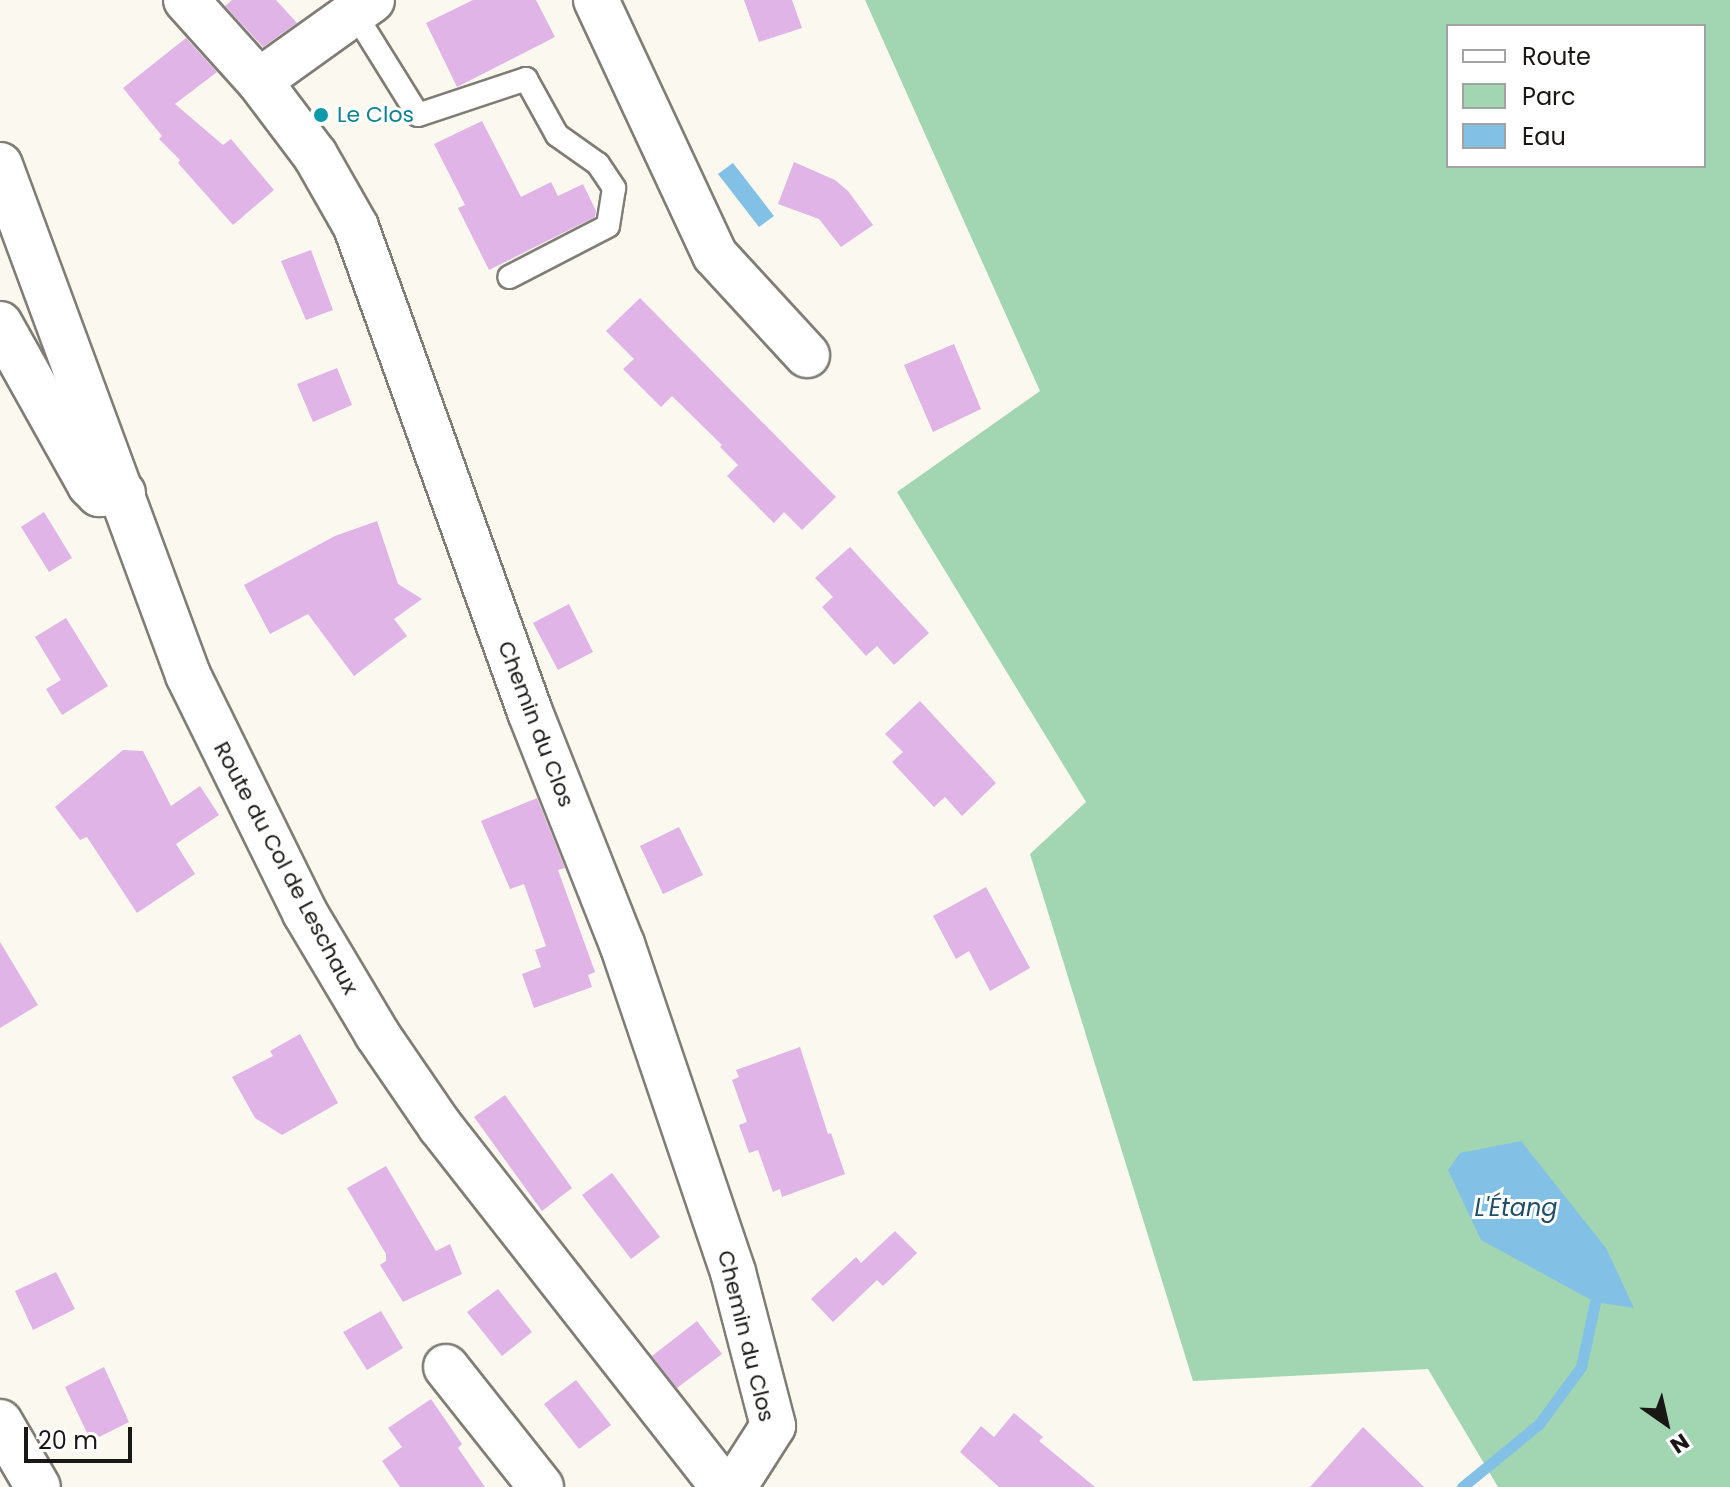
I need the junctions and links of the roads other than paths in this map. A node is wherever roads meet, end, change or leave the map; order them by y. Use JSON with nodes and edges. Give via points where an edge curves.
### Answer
{"nodes":[{"id":1,"x":186,"y":0,"type":"edge"},
{"id":2,"x":596,"y":0,"type":"edge"},
{"id":3,"x":363,"y":6,"type":"edge"},
{"id":4,"x":259,"y":81,"type":"junction"},
{"id":5,"x":0,"y":165,"type":"edge"},
{"id":6,"x":509,"y":277,"type":"dead end"},
{"id":7,"x":0,"y":324,"type":"edge"},
{"id":8,"x":807,"y":355,"type":"dead end"},
{"id":9,"x":123,"y":493,"type":"junction"},
{"id":10,"x":446,"y":1367,"type":"dead end"},
{"id":11,"x":0,"y":1422,"type":"edge"},
{"id":12,"x":38,"y":1487,"type":"edge"},
{"id":13,"x":541,"y":1487,"type":"edge"},
{"id":14,"x":723,"y":1487,"type":"edge"},
{"id":15,"x":734,"y":1487,"type":"edge"}],
"edges":[{"from":1,"to":4,"type":"street","name":"Chemin du Clos"},
{"from":2,"to":8,"type":"street","via":[[715,255]]},
{"from":3,"to":4,"type":"street"},
{"from":3,"to":6,"type":"lane","via":[[418,115],[526,79],[557,135],[598,164],[614,188],[608,226]]},
{"from":4,"to":15,"type":"street","name":"Chemin du Clos","via":[[315,155],[356,227],[524,697],[622,944],[718,1228],[773,1426]]},
{"from":5,"to":9,"type":"street","name":"Route du Col de Leschaux"},
{"from":7,"to":9,"type":"street","via":[[90,485],[99,494]]},
{"from":9,"to":14,"type":"street","name":"Route du Col de Leschaux","via":[[188,675],[333,963],[440,1126]]},
{"from":10,"to":13,"type":"street"},
{"from":11,"to":12,"type":"street"}]}
